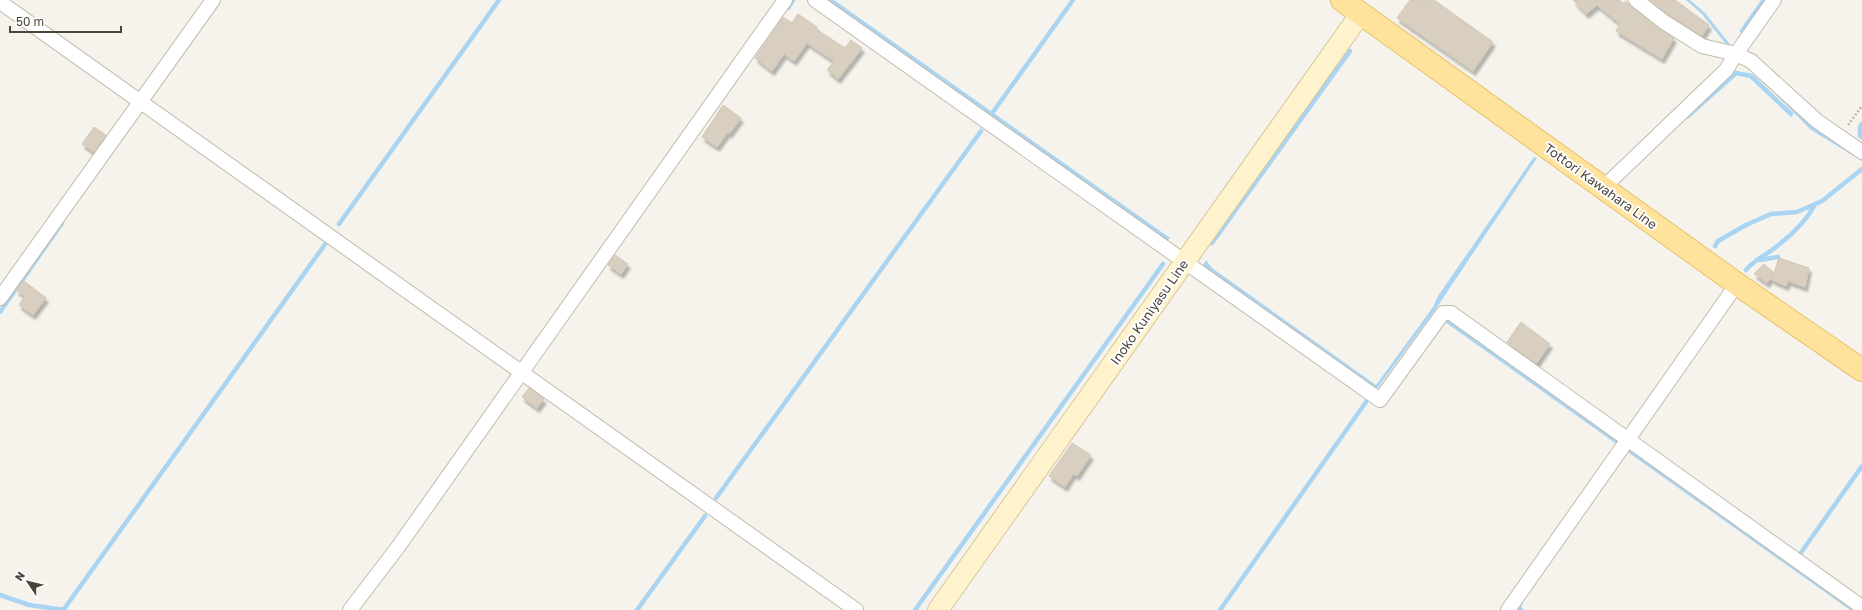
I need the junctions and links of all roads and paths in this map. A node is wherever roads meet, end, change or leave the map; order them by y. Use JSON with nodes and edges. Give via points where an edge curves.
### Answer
{"nodes":[{"id":1,"x":213,"y":0,"type":"edge"},
{"id":2,"x":786,"y":0,"type":"edge"},
{"id":3,"x":815,"y":0,"type":"edge"},
{"id":4,"x":1342,"y":0,"type":"edge"},
{"id":5,"x":1636,"y":0,"type":"edge"},
{"id":6,"x":1774,"y":0,"type":"edge"},
{"id":7,"x":0,"y":2,"type":"edge"},
{"id":8,"x":1360,"y":13,"type":"junction"},
{"id":9,"x":1736,"y":54,"type":"junction"},
{"id":10,"x":140,"y":102,"type":"junction"},
{"id":11,"x":1862,"y":106,"type":"edge"},
{"id":12,"x":1840,"y":138,"type":"junction"},
{"id":13,"x":1862,"y":152,"type":"edge"},
{"id":14,"x":1604,"y":187,"type":"junction"},
{"id":15,"x":1184,"y":261,"type":"junction"},
{"id":16,"x":1737,"y":284,"type":"junction"},
{"id":17,"x":0,"y":298,"type":"edge"},
{"id":18,"x":1862,"y":370,"type":"edge"},
{"id":19,"x":520,"y":372,"type":"junction"},
{"id":20,"x":1628,"y":439,"type":"junction"},
{"id":21,"x":1862,"y":607,"type":"edge"},
{"id":22,"x":350,"y":610,"type":"edge"},
{"id":23,"x":856,"y":610,"type":"edge"},
{"id":24,"x":938,"y":610,"type":"edge"},
{"id":25,"x":1508,"y":610,"type":"edge"}],
"edges":[{"from":1,"to":10,"type":"street"},
{"from":2,"to":19,"type":"street"},
{"from":3,"to":15,"type":"street"},
{"from":4,"to":8,"type":"main road","name":"Tottori Kawahara Line"},
{"from":5,"to":9,"type":"street","via":[[1664,22],[1702,46]]},
{"from":6,"to":9,"type":"street"},
{"from":7,"to":10,"type":"street"},
{"from":8,"to":14,"type":"main road","name":"Tottori Kawahara Line"},
{"from":8,"to":15,"type":"main road","name":"Inoko Kuniyasu Line"},
{"from":9,"to":12,"type":"street","via":[[1751,61],[1817,121]]},
{"from":9,"to":14,"type":"street","via":[[1726,70]]},
{"from":10,"to":17,"type":"street"},
{"from":10,"to":19,"type":"street"},
{"from":11,"to":12,"type":"path"},
{"from":12,"to":13,"type":"street"},
{"from":14,"to":16,"type":"main road","name":"Tottori Kawahara Line"},
{"from":15,"to":20,"type":"street","via":[[1380,400],[1443,313],[1451,313]]},
{"from":15,"to":24,"type":"main road","name":"Inoko Kuniyasu Line"},
{"from":16,"to":18,"type":"main road","name":"Tottori Kawahara Line"},
{"from":16,"to":20,"type":"street"},
{"from":19,"to":22,"type":"street","via":[[398,547]]},
{"from":19,"to":23,"type":"street"},
{"from":20,"to":21,"type":"street"},
{"from":20,"to":25,"type":"street"}]}
